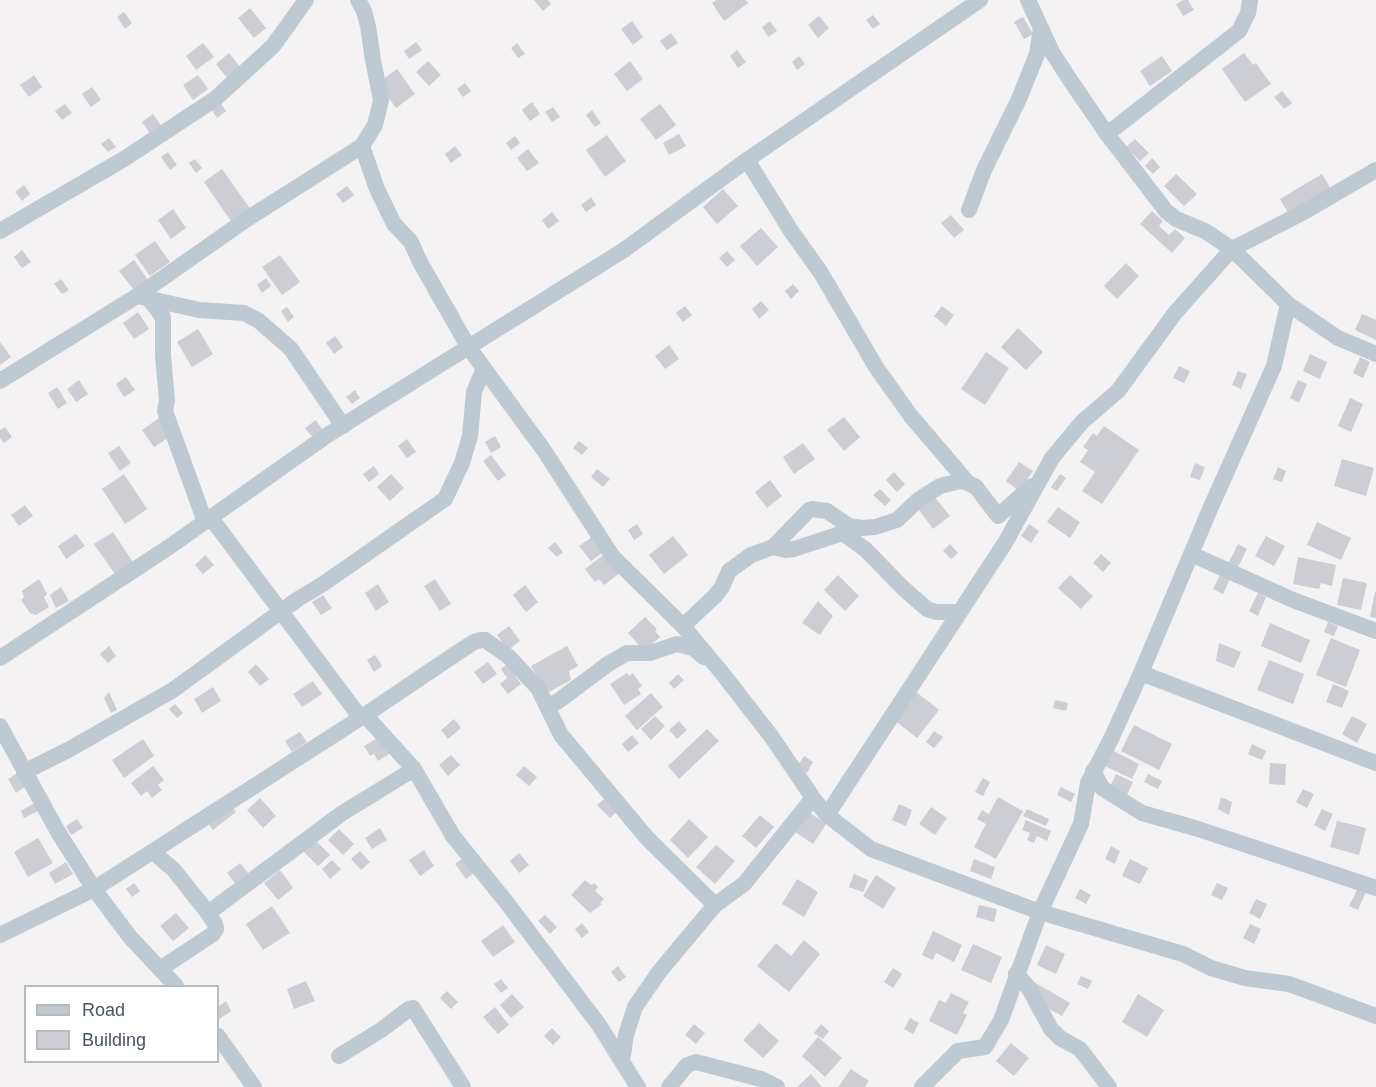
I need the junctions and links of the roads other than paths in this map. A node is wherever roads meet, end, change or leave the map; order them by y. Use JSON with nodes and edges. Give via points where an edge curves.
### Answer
{"nodes":[{"id":1,"x":306,"y":0,"type":"edge"},
{"id":2,"x":358,"y":0,"type":"edge"},
{"id":3,"x":980,"y":0,"type":"edge"},
{"id":4,"x":1028,"y":0,"type":"edge"},
{"id":5,"x":1040,"y":0,"type":"edge"},
{"id":6,"x":1250,"y":0,"type":"edge"},
{"id":7,"x":1041,"y":29,"type":"junction"},
{"id":8,"x":1107,"y":134,"type":"junction"},
{"id":9,"x":362,"y":146,"type":"junction"},
{"id":10,"x":747,"y":160,"type":"junction"},
{"id":11,"x":1376,"y":170,"type":"edge"},
{"id":12,"x":969,"y":210,"type":"dead end"},
{"id":13,"x":0,"y":231,"type":"edge"},
{"id":14,"x":1232,"y":249,"type":"junction"},
{"id":15,"x":143,"y":297,"type":"junction"},
{"id":16,"x":1288,"y":304,"type":"junction"},
{"id":17,"x":469,"y":348,"type":"junction"},
{"id":18,"x":1376,"y":354,"type":"edge"},
{"id":19,"x":484,"y":368,"type":"junction"},
{"id":20,"x":0,"y":381,"type":"edge"},
{"id":21,"x":477,"y":385,"type":"junction"},
{"id":22,"x":498,"y":388,"type":"junction"},
{"id":23,"x":343,"y":426,"type":"junction"},
{"id":24,"x":1041,"y":478,"type":"junction"},
{"id":25,"x":968,"y":483,"type":"junction"},
{"id":26,"x":208,"y":520,"type":"junction"},
{"id":27,"x":773,"y":547,"type":"junction"},
{"id":28,"x":1191,"y":554,"type":"junction"},
{"id":29,"x":282,"y":612,"type":"junction"},
{"id":30,"x":958,"y":612,"type":"junction"},
{"id":31,"x":683,"y":626,"type":"junction"},
{"id":32,"x":1376,"y":631,"type":"edge"},
{"id":33,"x":0,"y":658,"type":"edge"},
{"id":34,"x":722,"y":673,"type":"junction"},
{"id":35,"x":1141,"y":673,"type":"junction"},
{"id":36,"x":546,"y":705,"type":"junction"},
{"id":37,"x":363,"y":716,"type":"junction"},
{"id":38,"x":0,"y":726,"type":"edge"},
{"id":39,"x":1376,"y":763,"type":"edge"},
{"id":40,"x":414,"y":769,"type":"junction"},
{"id":41,"x":1093,"y":771,"type":"junction"},
{"id":42,"x":24,"y":772,"type":"junction"},
{"id":43,"x":813,"y":798,"type":"junction"},
{"id":44,"x":827,"y":815,"type":"junction"},
{"id":45,"x":153,"y":852,"type":"junction"},
{"id":46,"x":1376,"y":888,"type":"edge"},
{"id":47,"x":94,"y":889,"type":"junction"},
{"id":48,"x":714,"y":905,"type":"junction"},
{"id":49,"x":1040,"y":912,"type":"junction"},
{"id":50,"x":208,"y":913,"type":"junction"},
{"id":51,"x":0,"y":934,"type":"edge"},
{"id":52,"x":160,"y":969,"type":"junction"},
{"id":53,"x":1016,"y":974,"type":"junction"},
{"id":54,"x":174,"y":985,"type":"edge"},
{"id":55,"x":1376,"y":1016,"type":"edge"},
{"id":56,"x":219,"y":1037,"type":"edge"},
{"id":57,"x":339,"y":1056,"type":"dead end"},
{"id":58,"x":622,"y":1061,"type":"junction"},
{"id":59,"x":254,"y":1087,"type":"edge"},
{"id":60,"x":463,"y":1087,"type":"edge"},
{"id":61,"x":638,"y":1087,"type":"edge"},
{"id":62,"x":669,"y":1087,"type":"edge"},
{"id":63,"x":777,"y":1087,"type":"edge"},
{"id":64,"x":922,"y":1087,"type":"edge"},
{"id":65,"x":1110,"y":1087,"type":"edge"}],
"edges":[{"from":1,"to":13,"type":"street","via":[[273,46],[215,99],[124,159]]},
{"from":2,"to":9,"type":"street","via":[[368,26],[381,100],[375,125]]},
{"from":3,"to":10,"type":"street"},
{"from":4,"to":7,"type":"street"},
{"from":5,"to":7,"type":"street"},
{"from":6,"to":8,"type":"street","via":[[1239,31]]},
{"from":7,"to":8,"type":"street"},
{"from":7,"to":12,"type":"street","via":[[1037,54]]},
{"from":8,"to":14,"type":"street","via":[[1166,211]]},
{"from":9,"to":15,"type":"street","via":[[247,219]]},
{"from":9,"to":17,"type":"street","via":[[385,210],[411,242]]},
{"from":10,"to":17,"type":"street","via":[[624,250]]},
{"from":10,"to":25,"type":"street","via":[[821,273],[876,367],[910,415]]},
{"from":11,"to":14,"type":"street"},
{"from":14,"to":16,"type":"street"},
{"from":14,"to":24,"type":"street","via":[[1175,313],[1118,391],[1082,422]]},
{"from":15,"to":20,"type":"street"},
{"from":15,"to":23,"type":"street","via":[[200,310],[236,311],[259,321],[291,349]]},
{"from":15,"to":26,"type":"street","via":[[163,317],[165,411]]},
{"from":16,"to":18,"type":"street","via":[[1338,338]]},
{"from":16,"to":28,"type":"street","via":[[1274,366]]},
{"from":17,"to":19,"type":"street"},
{"from":17,"to":23,"type":"street"},
{"from":19,"to":21,"type":"street"},
{"from":19,"to":22,"type":"street"},
{"from":21,"to":22,"type":"street"},
{"from":21,"to":29,"type":"street","via":[[470,436],[445,499]]},
{"from":22,"to":31,"type":"street","via":[[614,557]]},
{"from":23,"to":26,"type":"street"},
{"from":24,"to":25,"type":"street","via":[[998,516],[976,487]]},
{"from":24,"to":30,"type":"street","via":[[1005,543]]},
{"from":25,"to":27,"type":"street","via":[[939,486],[897,520],[875,527],[849,526],[827,511],[812,509]]},
{"from":26,"to":29,"type":"street"},
{"from":26,"to":33,"type":"street"},
{"from":27,"to":30,"type":"street","via":[[794,549],[843,533],[927,609]]},
{"from":27,"to":31,"type":"street","via":[[729,571],[715,596]]},
{"from":28,"to":32,"type":"street","via":[[1293,600]]},
{"from":28,"to":35,"type":"street"},
{"from":29,"to":37,"type":"street"},
{"from":29,"to":42,"type":"street","via":[[173,690]]},
{"from":30,"to":44,"type":"street"},
{"from":31,"to":34,"type":"street"},
{"from":34,"to":36,"type":"street","via":[[700,653],[677,644],[650,653],[627,653],[557,702]]},
{"from":34,"to":43,"type":"street"},
{"from":35,"to":39,"type":"street"},
{"from":35,"to":41,"type":"street"},
{"from":36,"to":37,"type":"street","via":[[538,688],[508,656],[481,640]]},
{"from":36,"to":48,"type":"street","via":[[561,735],[647,838]]},
{"from":37,"to":40,"type":"street"},
{"from":37,"to":45,"type":"street"},
{"from":38,"to":42,"type":"street"},
{"from":40,"to":50,"type":"street","via":[[341,814]]},
{"from":40,"to":58,"type":"street","via":[[453,836],[599,1025]]},
{"from":41,"to":46,"type":"street","via":[[1101,788],[1142,813]]},
{"from":41,"to":49,"type":"street","via":[[1081,824]]},
{"from":42,"to":47,"type":"street"},
{"from":43,"to":44,"type":"street"},
{"from":43,"to":48,"type":"street","via":[[744,884]]},
{"from":44,"to":49,"type":"street","via":[[871,849]]},
{"from":45,"to":47,"type":"street"},
{"from":45,"to":50,"type":"street","via":[[174,870]]},
{"from":47,"to":51,"type":"street"},
{"from":47,"to":52,"type":"street"},
{"from":48,"to":58,"type":"street","via":[[635,1007]]},
{"from":49,"to":53,"type":"street"},
{"from":49,"to":55,"type":"street","via":[[1183,954],[1211,968],[1289,984]]},
{"from":50,"to":52,"type":"street","via":[[215,924],[213,934]]},
{"from":52,"to":54,"type":"street"},
{"from":53,"to":64,"type":"street","via":[[1001,1020],[985,1047],[958,1051]]},
{"from":53,"to":65,"type":"street","via":[[1028,987],[1051,1029],[1080,1049]]},
{"from":56,"to":59,"type":"street"},
{"from":57,"to":60,"type":"street","via":[[412,1008]]},
{"from":58,"to":61,"type":"street"},
{"from":62,"to":63,"type":"street","via":[[687,1065],[696,1062]]}]}
